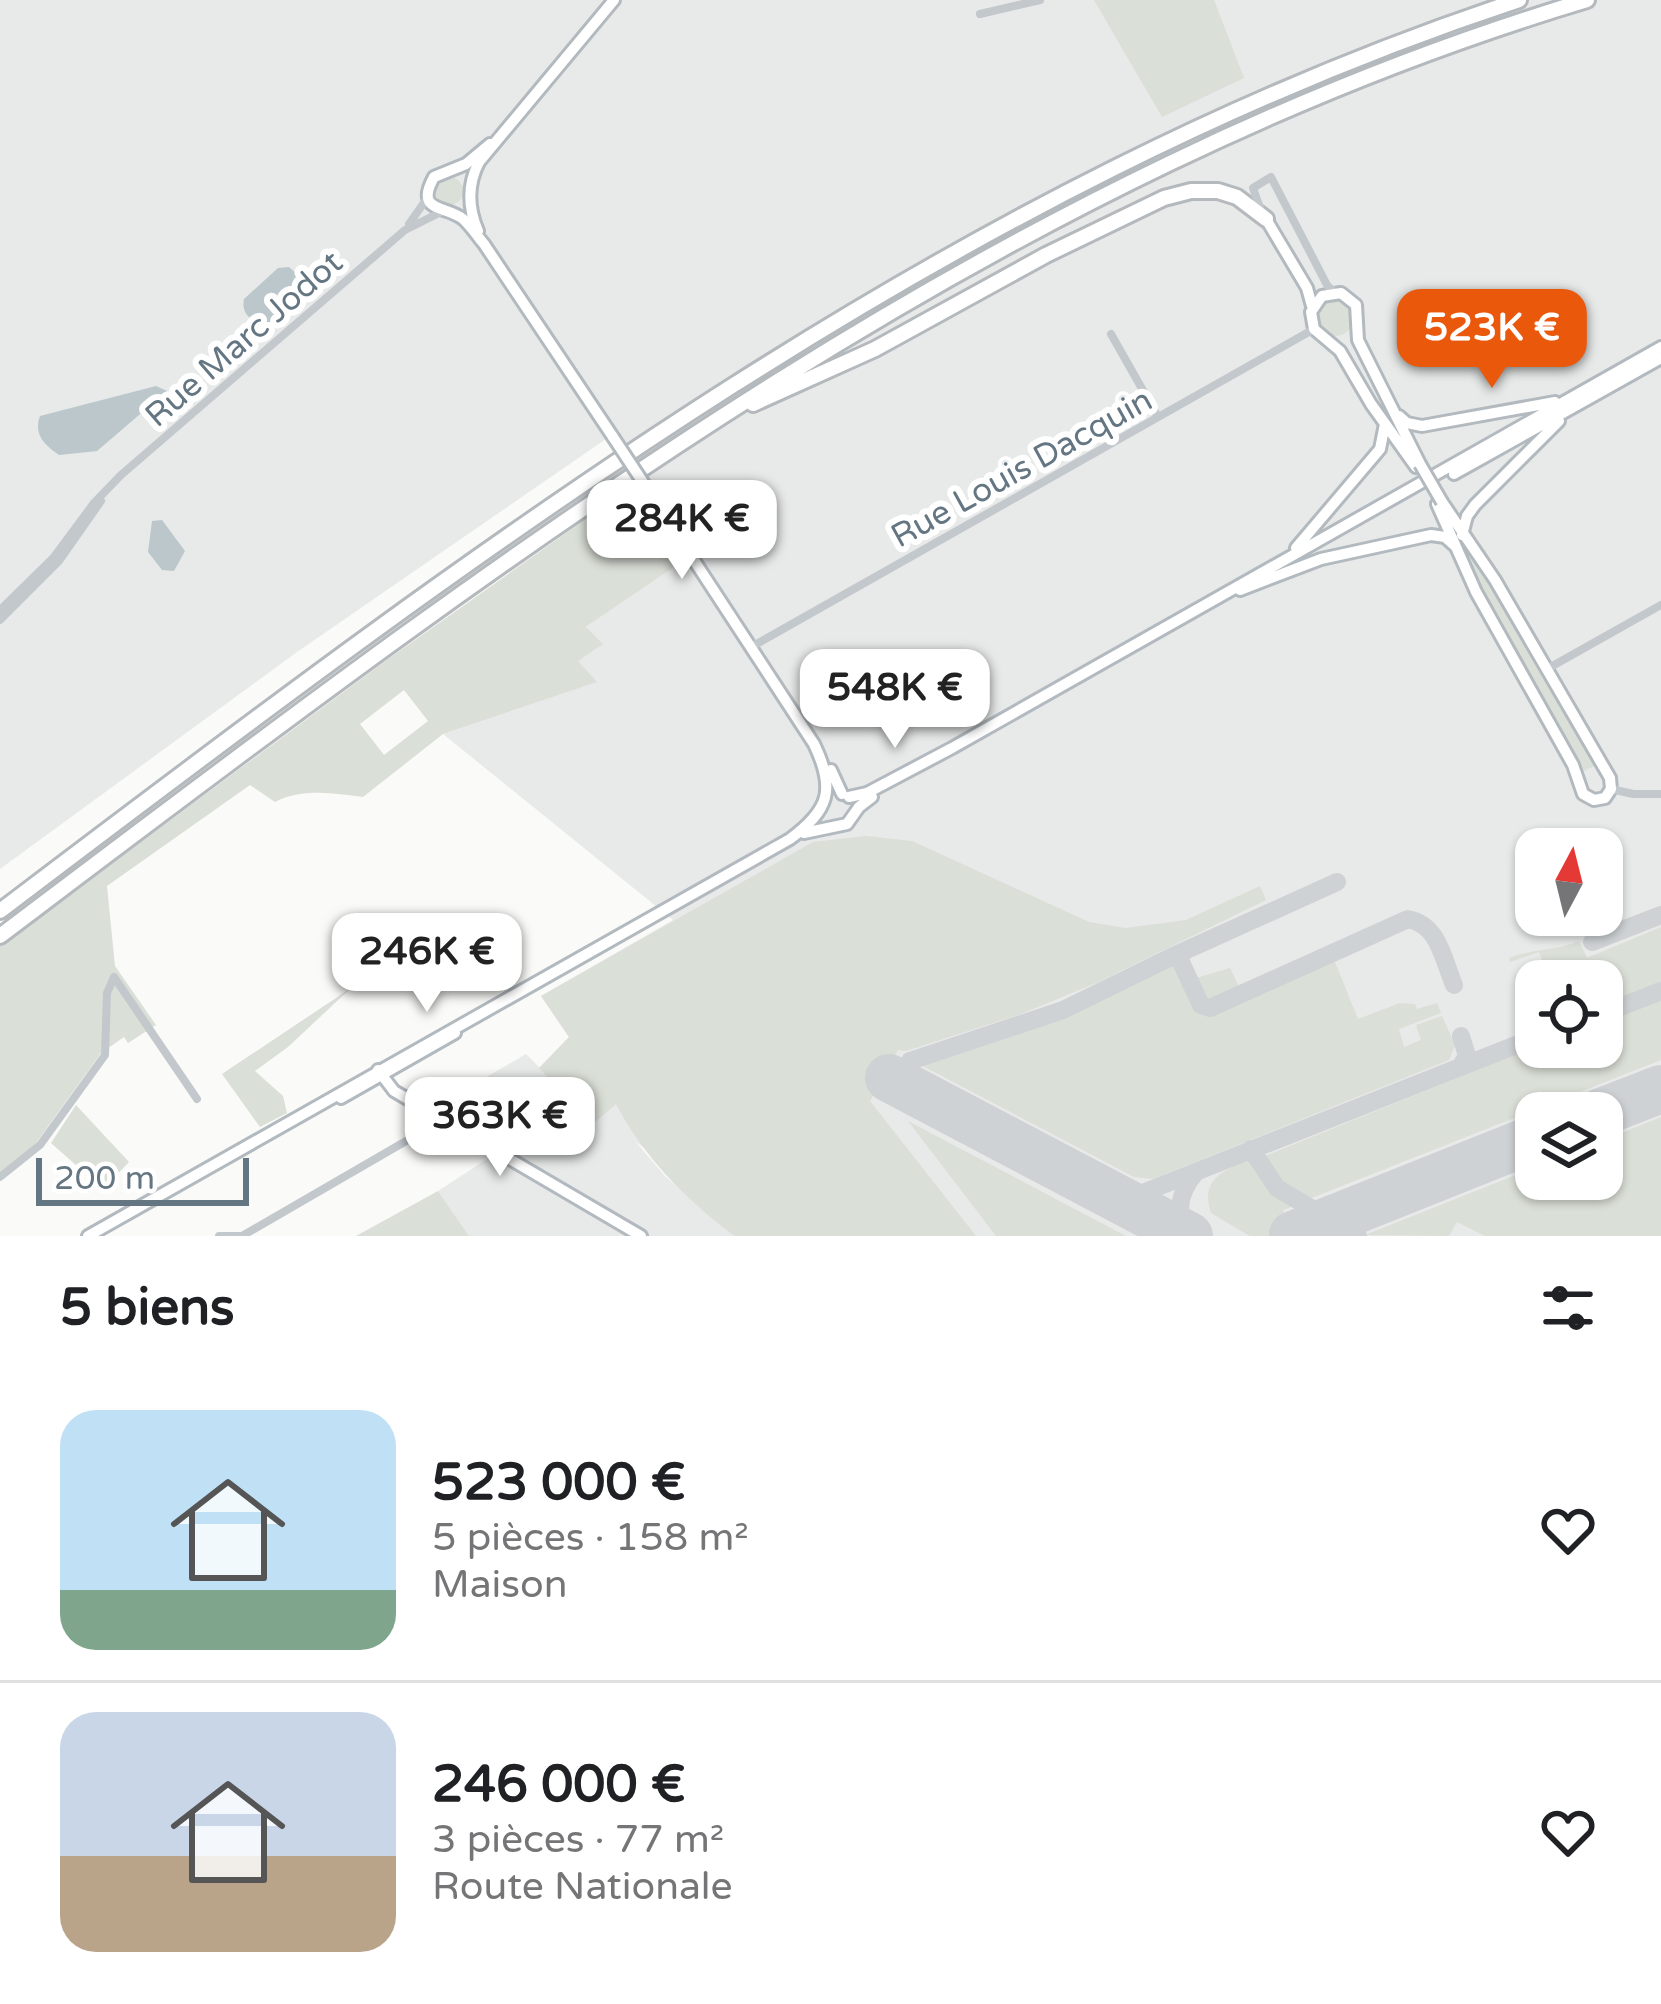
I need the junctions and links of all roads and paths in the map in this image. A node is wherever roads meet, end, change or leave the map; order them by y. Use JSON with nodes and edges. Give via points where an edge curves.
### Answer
{"nodes":[{"id":1,"x":614,"y":0,"type":"edge"},
{"id":2,"x":1040,"y":0,"type":"edge"},
{"id":3,"x":1519,"y":0,"type":"edge"},
{"id":4,"x":1587,"y":0,"type":"edge"},
{"id":5,"x":980,"y":14,"type":"dead end"},
{"id":6,"x":490,"y":144,"type":"junction"},
{"id":7,"x":453,"y":170,"type":"junction"},
{"id":8,"x":470,"y":184,"type":"junction"},
{"id":9,"x":428,"y":196,"type":"junction"},
{"id":10,"x":470,"y":201,"type":"junction"},
{"id":11,"x":447,"y":212,"type":"junction"},
{"id":12,"x":1266,"y":219,"type":"junction"},
{"id":13,"x":405,"y":230,"type":"junction"},
{"id":14,"x":484,"y":244,"type":"junction"},
{"id":15,"x":1335,"y":292,"type":"junction"},
{"id":16,"x":1312,"y":308,"type":"junction"},
{"id":17,"x":1357,"y":328,"type":"junction"},
{"id":18,"x":1313,"y":329,"type":"junction"},
{"id":19,"x":1111,"y":334,"type":"dead end"},
{"id":20,"x":1330,"y":341,"type":"junction"},
{"id":21,"x":1661,"y":347,"type":"edge"},
{"id":22,"x":1661,"y":358,"type":"edge"},
{"id":23,"x":1581,"y":398,"type":"junction"},
{"id":24,"x":1158,"y":417,"type":"junction"},
{"id":25,"x":1390,"y":417,"type":"junction"},
{"id":26,"x":685,"y":440,"type":"junction"},
{"id":27,"x":112,"y":484,"type":"junction"},
{"id":28,"x":1439,"y":503,"type":"junction"},
{"id":29,"x":1462,"y":535,"type":"junction"},
{"id":30,"x":1458,"y":550,"type":"junction"},
{"id":31,"x":1287,"y":557,"type":"junction"},
{"id":32,"x":1237,"y":592,"type":"junction"},
{"id":33,"x":1661,"y":605,"type":"edge"},
{"id":34,"x":0,"y":610,"type":"edge"},
{"id":35,"x":0,"y":620,"type":"edge"},
{"id":36,"x":1146,"y":638,"type":"junction"},
{"id":37,"x":752,"y":646,"type":"junction"},
{"id":38,"x":1546,"y":669,"type":"junction"},
{"id":39,"x":795,"y":711,"type":"junction"},
{"id":40,"x":952,"y":748,"type":"junction"},
{"id":41,"x":1605,"y":772,"type":"junction"},
{"id":42,"x":1580,"y":783,"type":"junction"},
{"id":43,"x":1611,"y":789,"type":"junction"},
{"id":44,"x":1661,"y":794,"type":"edge"},
{"id":45,"x":845,"y":795,"type":"junction"},
{"id":46,"x":824,"y":804,"type":"junction"},
{"id":47,"x":854,"y":813,"type":"junction"},
{"id":48,"x":831,"y":825,"type":"junction"},
{"id":49,"x":790,"y":839,"type":"junction"},
{"id":50,"x":0,"y":910,"type":"edge"},
{"id":51,"x":0,"y":936,"type":"edge"},
{"id":52,"x":384,"y":1071,"type":"junction"},
{"id":53,"x":197,"y":1099,"type":"dead end"},
{"id":54,"x":437,"y":1116,"type":"junction"},
{"id":55,"x":0,"y":1177,"type":"edge"},
{"id":56,"x":635,"y":1234,"type":"edge"},
{"id":57,"x":88,"y":1236,"type":"edge"},
{"id":58,"x":219,"y":1236,"type":"edge"},
{"id":59,"x":242,"y":1236,"type":"edge"}],
"edges":[{"from":1,"to":6,"type":"main road"},
{"from":2,"to":5,"type":"street"},
{"from":3,"to":50,"type":"highway","via":[[1172,139],[818,332],[493,546]]},
{"from":4,"to":26,"type":"highway","via":[[1348,84],[1162,167],[945,280]]},
{"from":6,"to":7,"type":"main road"},
{"from":6,"to":8,"type":"main road"},
{"from":7,"to":8,"type":"main road"},
{"from":7,"to":9,"type":"main road","via":[[434,177]]},
{"from":8,"to":10,"type":"main road"},
{"from":9,"to":11,"type":"main road"},
{"from":9,"to":13,"type":"street","name":"Rue Marc Jodot"},
{"from":10,"to":11,"type":"main road"},
{"from":10,"to":14,"type":"main road"},
{"from":11,"to":13,"type":"street","name":"Rue Marc Jodot"},
{"from":11,"to":14,"type":"main road"},
{"from":12,"to":15,"type":"street","via":[[1253,191],[1271,177]]},
{"from":12,"to":16,"type":"main road"},
{"from":12,"to":26,"type":"highway","via":[[1218,191],[1163,198]]},
{"from":13,"to":27,"type":"street","name":"Rue Marc Jodot"},
{"from":14,"to":37,"type":"main road","bridge":true},
{"from":15,"to":16,"type":"main road"},
{"from":15,"to":17,"type":"main road","via":[[1357,305]]},
{"from":16,"to":18,"type":"main road"},
{"from":17,"to":20,"type":"main road"},
{"from":17,"to":25,"type":"main road"},
{"from":18,"to":20,"type":"main road"},
{"from":18,"to":24,"type":"street","name":"Rue Louis Dacquin"},
{"from":19,"to":24,"type":"street"},
{"from":20,"to":25,"type":"main road"},
{"from":21,"to":23,"type":"main road"},
{"from":22,"to":23,"type":"main road"},
{"from":23,"to":25,"type":"main road","via":[[1422,425]]},
{"from":23,"to":29,"type":"main road","via":[[1474,505]]},
{"from":23,"to":31,"type":"main road"},
{"from":23,"to":32,"type":"main road"},
{"from":24,"to":37,"type":"street","name":"Rue Louis Dacquin"},
{"from":25,"to":28,"type":"main road","bridge":true},
{"from":25,"to":31,"type":"main road","via":[[1380,449]]},
{"from":26,"to":51,"type":"highway","via":[[369,659]]},
{"from":27,"to":34,"type":"street","name":"Rue Marc Jodot"},
{"from":27,"to":35,"type":"street","name":"Rue Marc Jodot","via":[[62,558]]},
{"from":28,"to":29,"type":"main road"},
{"from":28,"to":30,"type":"main road"},
{"from":29,"to":38,"type":"main road"},
{"from":30,"to":32,"type":"main road","via":[[1431,535],[1321,559]]},
{"from":30,"to":42,"type":"main road"},
{"from":31,"to":36,"type":"main road"},
{"from":32,"to":36,"type":"main road"},
{"from":33,"to":38,"type":"street"},
{"from":36,"to":40,"type":"main road"},
{"from":37,"to":39,"type":"main road"},
{"from":38,"to":41,"type":"main road"},
{"from":39,"to":45,"type":"main road","via":[[818,736]]},
{"from":39,"to":46,"type":"main road","via":[[822,761]]},
{"from":40,"to":45,"type":"main road","via":[[865,795]]},
{"from":40,"to":47,"type":"main road"},
{"from":41,"to":42,"type":"main road","via":[[1589,770]]},
{"from":41,"to":43,"type":"main road"},
{"from":42,"to":43,"type":"main road","via":[[1594,800]]},
{"from":43,"to":44,"type":"street"},
{"from":45,"to":46,"type":"main road"},
{"from":45,"to":47,"type":"main road"},
{"from":46,"to":48,"type":"main road"},
{"from":46,"to":49,"type":"main road"},
{"from":47,"to":48,"type":"main road","via":[[845,825]]},
{"from":48,"to":49,"type":"main road"},
{"from":49,"to":52,"type":"main road"},
{"from":52,"to":54,"type":"main road","via":[[391,1088]]},
{"from":52,"to":57,"type":"main road"},
{"from":53,"to":55,"type":"street","via":[[113,977],[105,1055],[44,1141]]},
{"from":54,"to":56,"type":"main road"},
{"from":54,"to":59,"type":"street"},
{"from":58,"to":59,"type":"street"}]}
